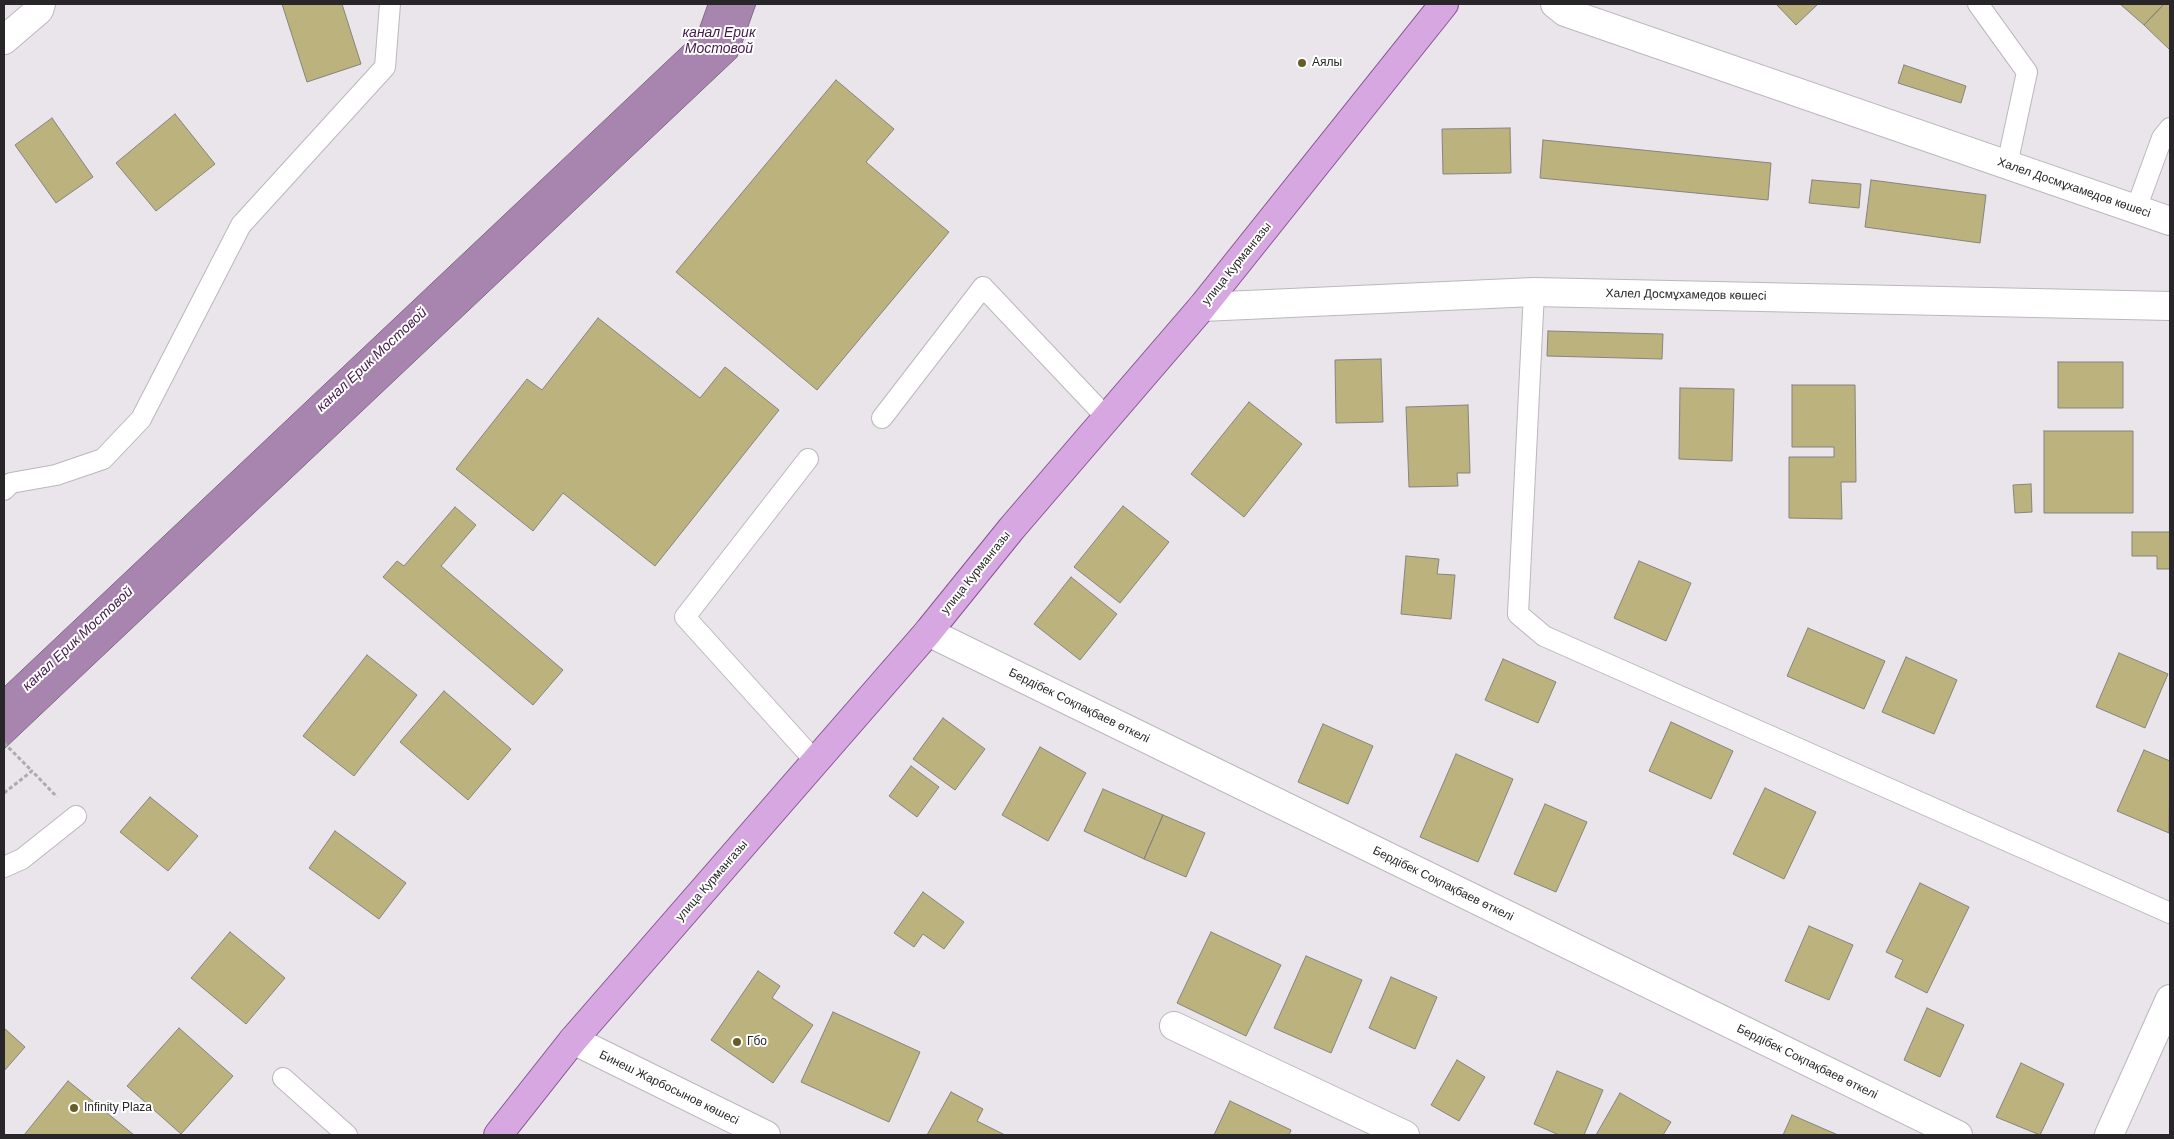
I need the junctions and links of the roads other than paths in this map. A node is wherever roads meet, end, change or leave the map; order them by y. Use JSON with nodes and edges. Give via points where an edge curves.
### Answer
{"nodes":[{"id":1,"x":390,"y":4,"type":"edge"},
{"id":2,"x":1444,"y":4,"type":"edge"},
{"id":3,"x":1555,"y":4,"type":"edge"},
{"id":4,"x":1978,"y":4,"type":"edge"},
{"id":5,"x":40,"y":7,"type":"edge"},
{"id":6,"x":4,"y":40,"type":"edge"},
{"id":7,"x":2170,"y":128,"type":"edge"},
{"id":8,"x":2007,"y":165,"type":"junction"},
{"id":9,"x":2136,"y":209,"type":"junction"},
{"id":10,"x":2170,"y":221,"type":"edge"},
{"id":11,"x":1534,"y":292,"type":"junction"},
{"id":12,"x":2170,"y":306,"type":"edge"},
{"id":13,"x":1202,"y":307,"type":"junction"},
{"id":14,"x":882,"y":418,"type":"dead end"},
{"id":15,"x":1107,"y":418,"type":"junction"},
{"id":16,"x":808,"y":459,"type":"dead end"},
{"id":17,"x":4,"y":490,"type":"edge"},
{"id":18,"x":928,"y":632,"type":"junction"},
{"id":19,"x":816,"y":762,"type":"junction"},
{"id":20,"x":76,"y":816,"type":"road end"},
{"id":21,"x":4,"y":867,"type":"edge"},
{"id":22,"x":2170,"y":913,"type":"edge"},
{"id":23,"x":2170,"y":999,"type":"edge"},
{"id":24,"x":1174,"y":1026,"type":"dead end"},
{"id":25,"x":572,"y":1040,"type":"junction"},
{"id":26,"x":283,"y":1078,"type":"dead end"},
{"id":27,"x":347,"y":1135,"type":"edge"},
{"id":28,"x":498,"y":1135,"type":"edge"},
{"id":29,"x":766,"y":1135,"type":"edge"},
{"id":30,"x":1405,"y":1135,"type":"edge"},
{"id":31,"x":1958,"y":1135,"type":"edge"},
{"id":32,"x":2109,"y":1135,"type":"edge"}],
"edges":[{"from":1,"to":17,"type":"lane","via":[[385,67],[241,224],[141,419],[103,459],[56,475],[11,482]]},
{"from":2,"to":13,"type":"main road","name":"улица Курмангазы"},
{"from":3,"to":8,"type":"street","name":"Халел Досмұхамедов көшесі","via":[[1565,12]]},
{"from":4,"to":8,"type":"lane","via":[[2027,72]]},
{"from":5,"to":6,"type":"street"},
{"from":7,"to":9,"type":"lane","via":[[2162,138]]},
{"from":8,"to":9,"type":"street","name":"Халел Досмұхамедов көшесі"},
{"from":9,"to":10,"type":"street","name":"Халел Досмұхамедов көшесі"},
{"from":11,"to":12,"type":"street","name":"Халел Досмұхамедов көшесі"},
{"from":11,"to":13,"type":"street","name":"Халел Досмұхамедов көшесі"},
{"from":11,"to":22,"type":"lane","via":[[1518,614],[1544,636]]},
{"from":13,"to":15,"type":"main road","name":"улица Курмангазы"},
{"from":14,"to":15,"type":"lane","via":[[983,287]]},
{"from":15,"to":18,"type":"main road","name":"улица Курмангазы"},
{"from":16,"to":19,"type":"lane","via":[[686,616]]},
{"from":18,"to":19,"type":"main road","name":"улица Курмангазы"},
{"from":18,"to":31,"type":"street","name":"Бердібек Соқпақбаев өткелі"},
{"from":19,"to":25,"type":"main road","name":"улица Курмангазы"},
{"from":20,"to":21,"type":"lane","via":[[22,859]]},
{"from":23,"to":32,"type":"street"},
{"from":24,"to":30,"type":"street"},
{"from":25,"to":28,"type":"main road","name":"улица Курмангазы"},
{"from":25,"to":29,"type":"street","name":"Бинеш Жарбосынов көшесі"},
{"from":26,"to":27,"type":"lane"}]}
